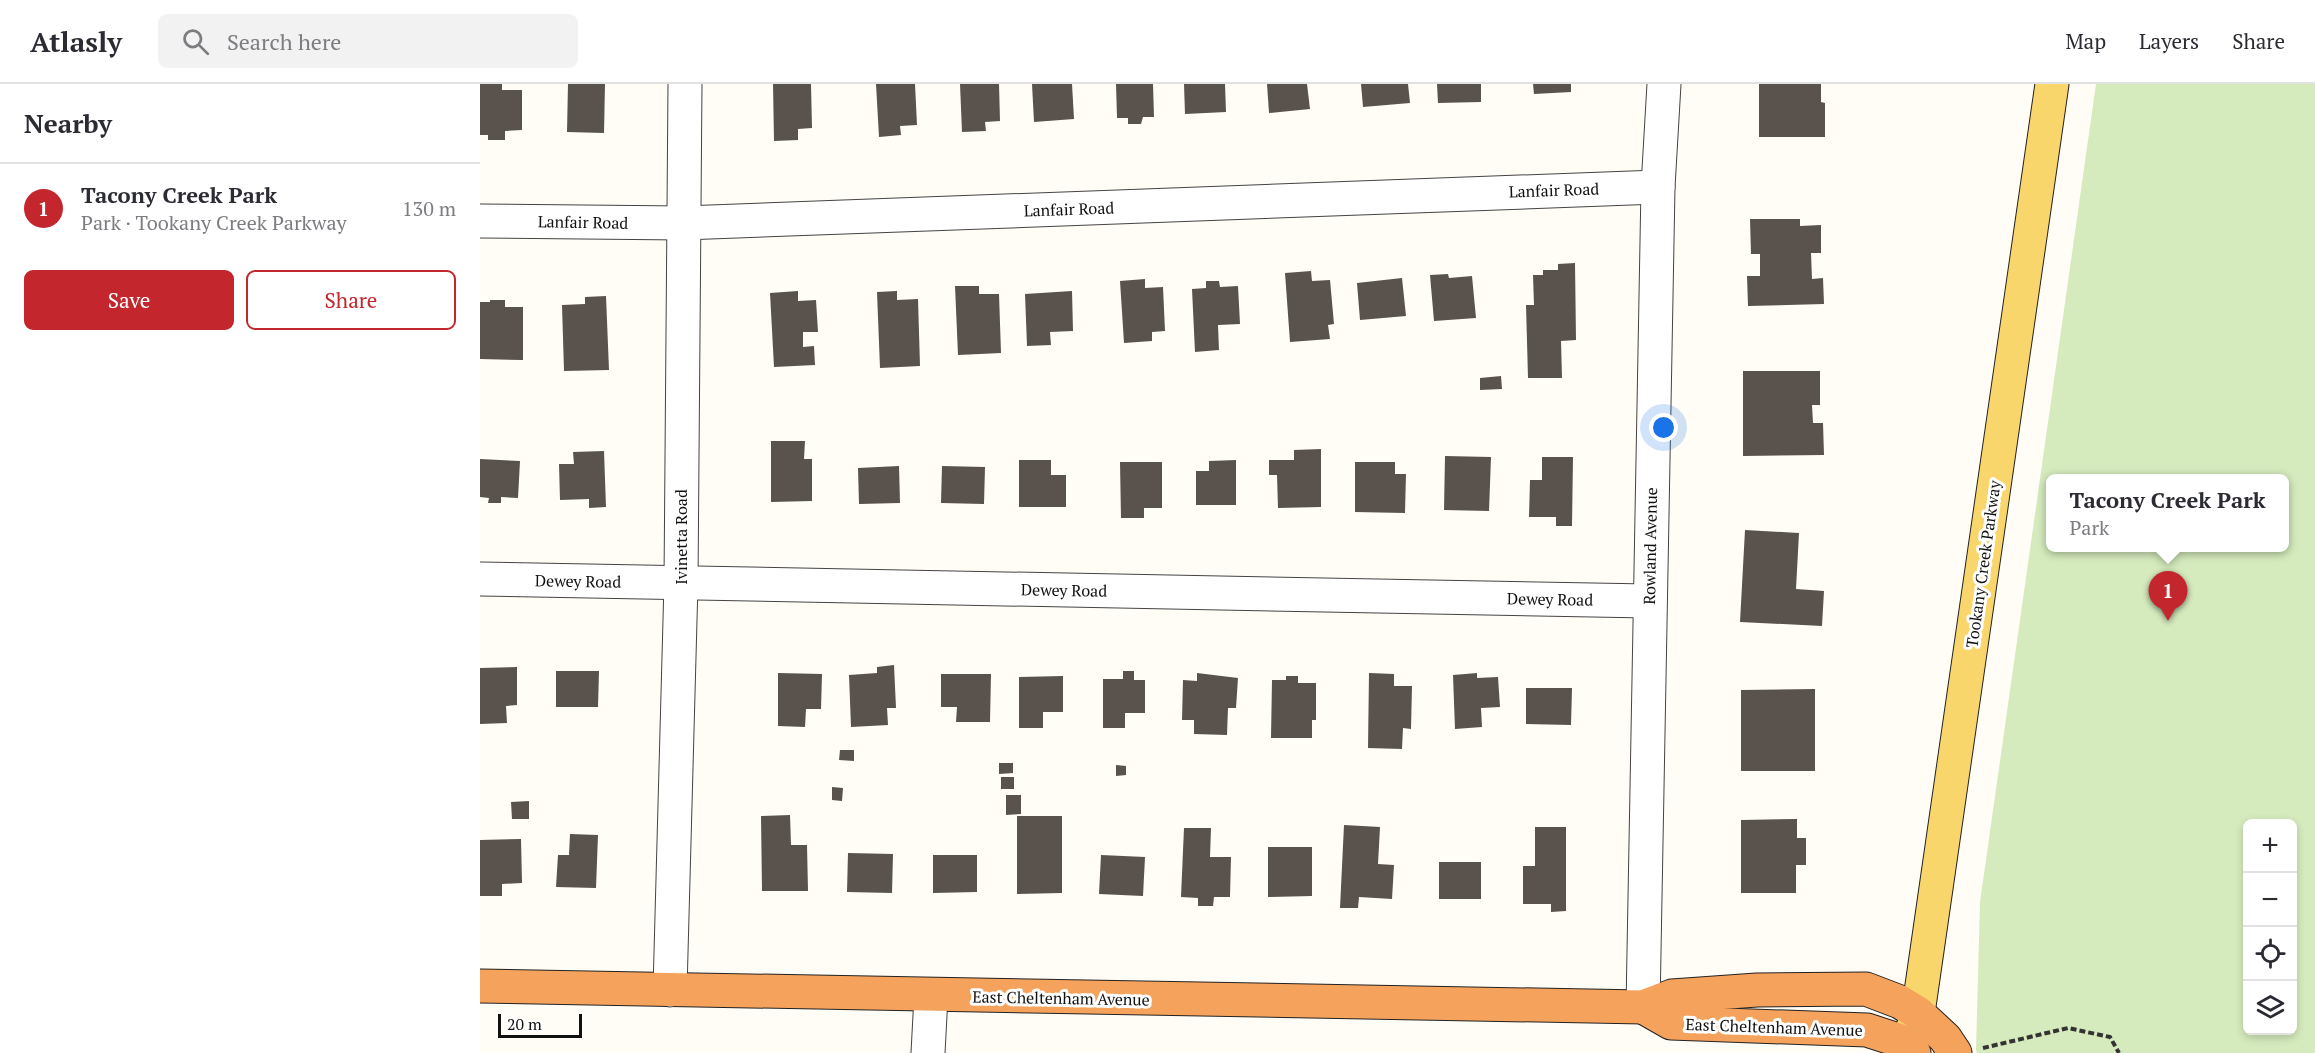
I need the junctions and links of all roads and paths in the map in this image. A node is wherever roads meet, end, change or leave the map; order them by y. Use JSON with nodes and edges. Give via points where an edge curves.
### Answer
{"nodes":[{"id":1,"x":685,"y":84,"type":"edge"},
{"id":2,"x":1664,"y":84,"type":"edge"},
{"id":3,"x":2052,"y":84,"type":"edge"},
{"id":4,"x":1658,"y":187,"type":"junction"},
{"id":5,"x":480,"y":221,"type":"edge"},
{"id":6,"x":683,"y":223,"type":"junction"},
{"id":7,"x":480,"y":579,"type":"edge"},
{"id":8,"x":681,"y":583,"type":"junction"},
{"id":9,"x":1648,"y":601,"type":"junction"},
{"id":10,"x":480,"y":986,"type":"edge"},
{"id":11,"x":670,"y":990,"type":"junction"},
{"id":12,"x":931,"y":996,"type":"junction"},
{"id":13,"x":1643,"y":1008,"type":"junction"},
{"id":14,"x":1913,"y":1037,"type":"edge"},
{"id":15,"x":1965,"y":1052,"type":"edge"},
{"id":16,"x":928,"y":1053,"type":"edge"},
{"id":17,"x":2119,"y":1053,"type":"edge"}],
"edges":[{"from":1,"to":6,"type":"street","name":"Ivinetta Road"},
{"from":2,"to":4,"type":"street","name":"Rowland Avenue"},
{"from":3,"to":14,"type":"main road","name":"Tookany Creek Parkway"},
{"from":4,"to":6,"type":"street","name":"Lanfair Road"},
{"from":4,"to":9,"type":"street","name":"Rowland Avenue"},
{"from":5,"to":6,"type":"street","name":"Lanfair Road"},
{"from":6,"to":8,"type":"street","name":"Ivinetta Road"},
{"from":7,"to":8,"type":"street","name":"Dewey Road"},
{"from":8,"to":9,"type":"street","name":"Dewey Road"},
{"from":8,"to":11,"type":"street","name":"Ivinetta Road"},
{"from":9,"to":13,"type":"street","name":"Rowland Avenue"},
{"from":10,"to":11,"type":"highway","name":"East Cheltenham Avenue"},
{"from":11,"to":12,"type":"highway","name":"East Cheltenham Avenue"},
{"from":12,"to":13,"type":"highway","name":"East Cheltenham Avenue"},
{"from":12,"to":16,"type":"street"},
{"from":13,"to":14,"type":"highway","name":"East Cheltenham Avenue","via":[[1671,1023],[1867,1030]]},
{"from":14,"to":15,"type":"highway","via":[[1945,1038]]},
{"from":15,"to":17,"type":"path","via":[[2068,1028],[2110,1037]]}]}
